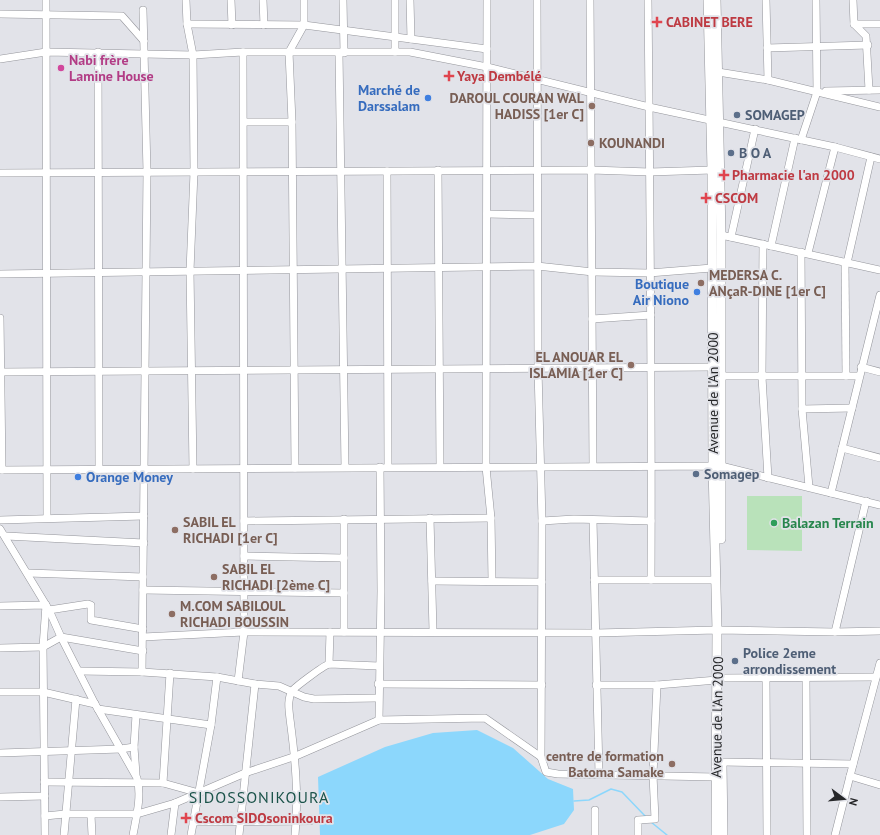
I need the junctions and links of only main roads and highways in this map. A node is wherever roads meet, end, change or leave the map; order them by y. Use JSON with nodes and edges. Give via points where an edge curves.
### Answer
{"nodes":[{"id":1,"x":708,"y":0,"type":"edge"},
{"id":2,"x":716,"y":0,"type":"edge"},
{"id":3,"x":714,"y":121,"type":"junction"},
{"id":4,"x":717,"y":466,"type":"junction"},
{"id":5,"x":719,"y":630,"type":"junction"},
{"id":6,"x":720,"y":679,"type":"junction"},
{"id":7,"x":716,"y":835,"type":"edge"},
{"id":8,"x":723,"y":835,"type":"edge"}],
"edges":[{"from":1,"to":3,"type":"main road","name":"Avenue de l'An 2000"},
{"from":2,"to":3,"type":"main road","name":"Avenue de l'An 2000","via":[[718,72]]},
{"from":3,"to":4,"type":"main road","name":"Avenue de l'An 2000","via":[[712,268]]},
{"from":3,"to":4,"type":"main road","name":"Avenue de l'An 2000","via":[[721,235]]},
{"from":4,"to":5,"type":"main road","name":"Avenue de l'An 2000"},
{"from":4,"to":5,"type":"main road","name":"Avenue de l'An 2000","via":[[716,580]]},
{"from":5,"to":6,"type":"main road","name":"Avenue de l'An 2000"},
{"from":6,"to":7,"type":"main road","name":"Avenue de l'An 2000"},
{"from":6,"to":8,"type":"main road","name":"Avenue de l'An 2000"}]}
